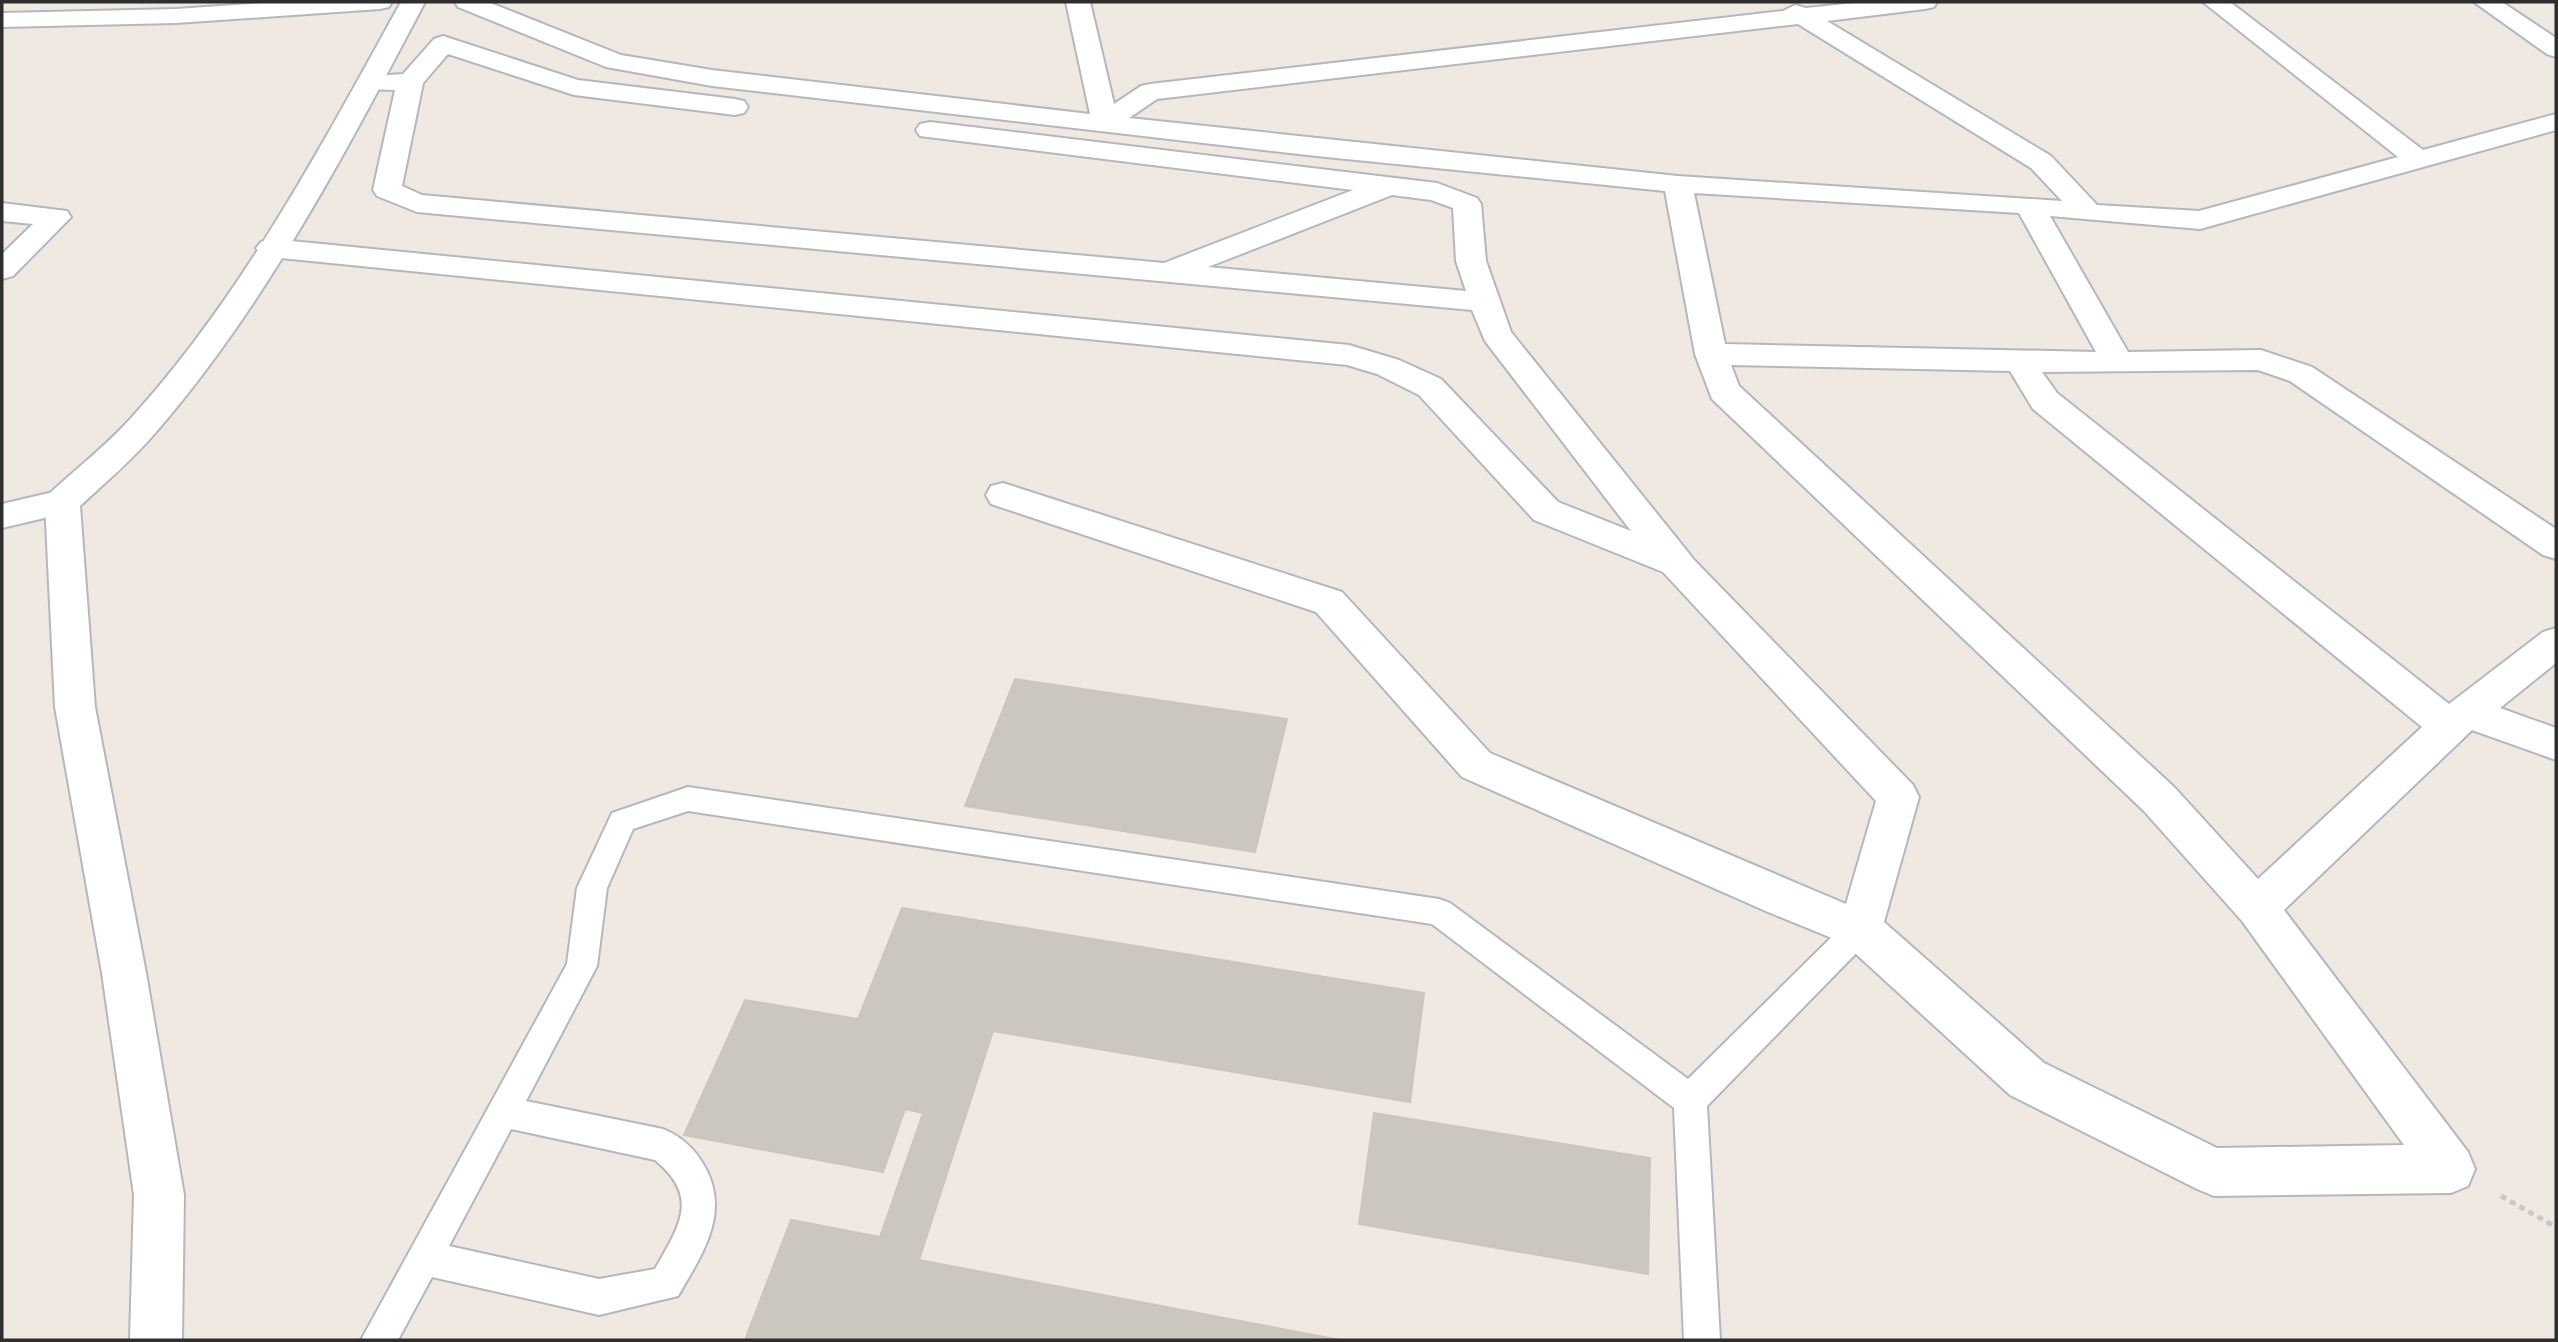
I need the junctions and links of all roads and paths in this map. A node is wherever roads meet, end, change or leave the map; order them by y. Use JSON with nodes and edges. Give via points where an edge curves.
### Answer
{"nodes":[{"id":1,"x":380,"y":2,"type":"edge"},
{"id":2,"x":413,"y":2,"type":"edge"},
{"id":3,"x":467,"y":2,"type":"edge"},
{"id":4,"x":1078,"y":2,"type":"edge"},
{"id":5,"x":1925,"y":2,"type":"edge"},
{"id":6,"x":2215,"y":2,"type":"edge"},
{"id":7,"x":2486,"y":2,"type":"edge"},
{"id":8,"x":1793,"y":10,"type":"edge"},
{"id":9,"x":2,"y":20,"type":"edge"},
{"id":10,"x":2556,"y":49,"type":"edge"},
{"id":11,"x":410,"y":82,"type":"junction"},
{"id":12,"x":370,"y":83,"type":"junction"},
{"id":13,"x":1030,"y":114,"type":"junction"},
{"id":14,"x":1105,"y":122,"type":"junction"},
{"id":15,"x":2556,"y":122,"type":"edge"},
{"id":16,"x":1013,"y":141,"type":"junction"},
{"id":17,"x":2419,"y":160,"type":"junction"},
{"id":18,"x":1678,"y":184,"type":"junction"},
{"id":19,"x":1390,"y":186,"type":"junction"},
{"id":20,"x":2029,"y":205,"type":"junction"},
{"id":21,"x":2,"y":212,"type":"edge"},
{"id":22,"x":2088,"y":213,"type":"junction"},
{"id":23,"x":271,"y":248,"type":"junction"},
{"id":24,"x":2,"y":270,"type":"edge"},
{"id":25,"x":1166,"y":272,"type":"junction"},
{"id":26,"x":1485,"y":302,"type":"junction"},
{"id":27,"x":1711,"y":354,"type":"junction"},
{"id":28,"x":2020,"y":362,"type":"junction"},
{"id":29,"x":2118,"y":363,"type":"junction"},
{"id":30,"x":1003,"y":495,"type":"dead end"},
{"id":31,"x":62,"y":502,"type":"junction"},
{"id":32,"x":2,"y":516,"type":"edge"},
{"id":33,"x":2556,"y":546,"type":"edge"},
{"id":34,"x":1675,"y":562,"type":"junction"},
{"id":35,"x":2556,"y":642,"type":"edge"},
{"id":36,"x":2458,"y":719,"type":"junction"},
{"id":37,"x":2556,"y":744,"type":"edge"},
{"id":38,"x":2257,"y":908,"type":"junction"},
{"id":39,"x":1860,"y":929,"type":"junction"},
{"id":40,"x":1690,"y":1101,"type":"junction"},
{"id":41,"x":503,"y":1112,"type":"junction"},
{"id":42,"x":2451,"y":1168,"type":"junction"},
{"id":43,"x":2556,"y":1227,"type":"edge"},
{"id":44,"x":424,"y":1258,"type":"junction"},
{"id":45,"x":156,"y":1340,"type":"edge"},
{"id":46,"x":379,"y":1340,"type":"edge"},
{"id":47,"x":1702,"y":1340,"type":"edge"}],
"edges":[{"from":1,"to":9,"type":"street","via":[[176,16]]},
{"from":2,"to":12,"type":"street"},
{"from":3,"to":13,"type":"street","via":[[615,62],[725,80]]},
{"from":4,"to":14,"type":"street"},
{"from":5,"to":8,"type":"street"},
{"from":6,"to":17,"type":"street"},
{"from":7,"to":10,"type":"street"},
{"from":8,"to":14,"type":"street","via":[[1150,92]]},
{"from":8,"to":22,"type":"street","via":[[2042,162]]},
{"from":11,"to":12,"type":"street"},
{"from":11,"to":16,"type":"street","via":[[443,44],[574,87]]},
{"from":11,"to":25,"type":"street","via":[[387,190],[417,203]]},
{"from":12,"to":23,"type":"street"},
{"from":13,"to":14,"type":"street"},
{"from":13,"to":16,"type":"street"},
{"from":14,"to":18,"type":"street"},
{"from":15,"to":17,"type":"street"},
{"from":16,"to":19,"type":"street"},
{"from":17,"to":22,"type":"street","via":[[2200,220]]},
{"from":18,"to":20,"type":"street"},
{"from":18,"to":27,"type":"street"},
{"from":19,"to":25,"type":"street"},
{"from":19,"to":26,"type":"street","via":[[1437,192],[1467,204],[1471,261]]},
{"from":20,"to":22,"type":"street"},
{"from":20,"to":29,"type":"street"},
{"from":21,"to":24,"type":"street","via":[[57,217]]},
{"from":23,"to":31,"type":"street","via":[[152,415]]},
{"from":23,"to":34,"type":"street","via":[[1349,355],[1430,387],[1546,511]]},
{"from":25,"to":26,"type":"street"},
{"from":26,"to":34,"type":"street","via":[[1496,334]]},
{"from":27,"to":28,"type":"street"},
{"from":27,"to":38,"type":"street","via":[[1724,391],[2159,799]]},
{"from":28,"to":29,"type":"street"},
{"from":28,"to":36,"type":"street","via":[[2045,401]]},
{"from":29,"to":33,"type":"street","via":[[2261,360],[2301,374]]},
{"from":30,"to":39,"type":"street","via":[[1329,602],[1475,765]]},
{"from":31,"to":32,"type":"street"},
{"from":31,"to":45,"type":"street","via":[[75,707],[159,1195]]},
{"from":34,"to":39,"type":"street","via":[[1898,797]]},
{"from":35,"to":36,"type":"street"},
{"from":36,"to":37,"type":"street"},
{"from":36,"to":38,"type":"street"},
{"from":38,"to":42,"type":"street"},
{"from":39,"to":40,"type":"lane"},
{"from":39,"to":42,"type":"street","via":[[2027,1079],[2214,1172]]},
{"from":40,"to":41,"type":"lane","via":[[1439,912],[688,799],[622,821],[592,888],[582,966]]},
{"from":40,"to":47,"type":"lane"},
{"from":41,"to":44,"type":"lane"},
{"from":41,"to":44,"type":"lane","via":[[663,1145],[685,1163],[701,1192],[694,1234],[666,1284],[599,1297]]},
{"from":42,"to":43,"type":"path"},
{"from":44,"to":46,"type":"lane"}]}
